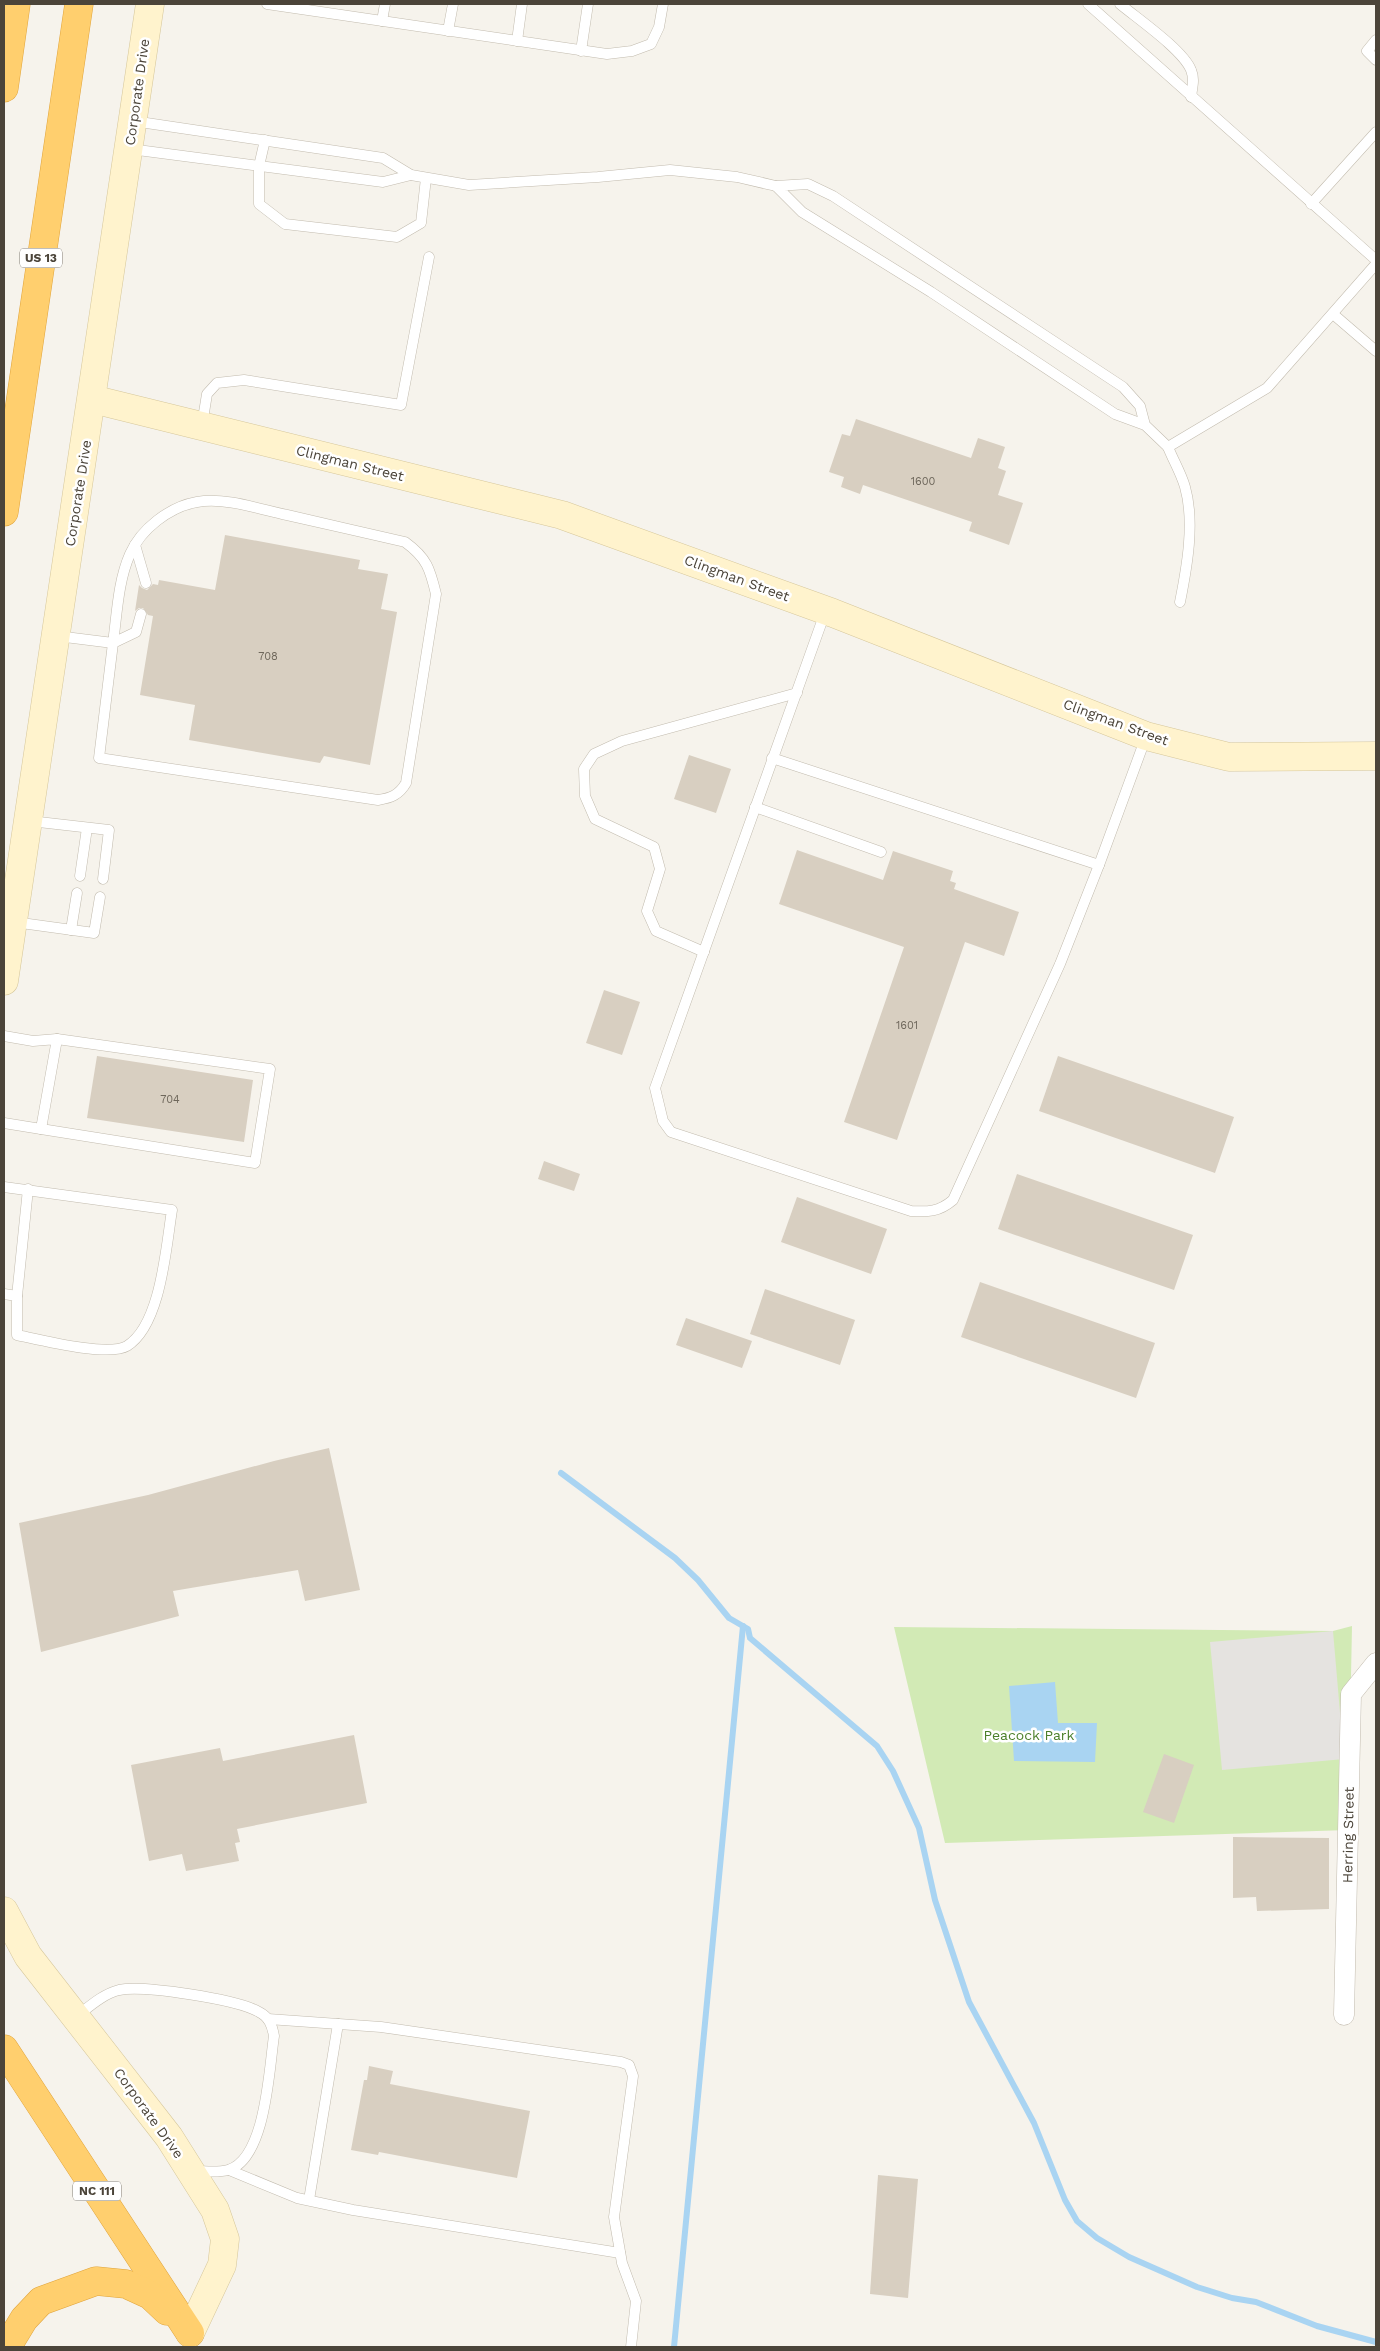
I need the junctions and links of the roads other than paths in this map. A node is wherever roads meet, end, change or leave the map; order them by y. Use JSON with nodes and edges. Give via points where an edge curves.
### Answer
{"nodes":[{"id":1,"x":9,"y":4,"type":"edge"},
{"id":2,"x":16,"y":4,"type":"edge"},
{"id":3,"x":79,"y":4,"type":"edge"},
{"id":4,"x":150,"y":4,"type":"edge"},
{"id":5,"x":267,"y":4,"type":"edge"},
{"id":6,"x":385,"y":4,"type":"edge"},
{"id":7,"x":454,"y":4,"type":"edge"},
{"id":8,"x":522,"y":4,"type":"edge"},
{"id":9,"x":588,"y":4,"type":"edge"},
{"id":10,"x":663,"y":4,"type":"edge"},
{"id":11,"x":1088,"y":4,"type":"edge"},
{"id":12,"x":1120,"y":4,"type":"edge"},
{"id":13,"x":316,"y":7,"type":"edge"},
{"id":14,"x":4,"y":15,"type":"edge"},
{"id":15,"x":382,"y":21,"type":"junction"},
{"id":16,"x":448,"y":31,"type":"junction"},
{"id":17,"x":1376,"y":40,"type":"edge"},
{"id":18,"x":517,"y":41,"type":"junction"},
{"id":19,"x":581,"y":50,"type":"junction"},
{"id":20,"x":1376,"y":60,"type":"edge"},
{"id":21,"x":4,"y":88,"type":"edge"},
{"id":22,"x":1191,"y":97,"type":"junction"},
{"id":23,"x":133,"y":121,"type":"junction"},
{"id":24,"x":1376,"y":132,"type":"edge"},
{"id":25,"x":265,"y":140,"type":"junction"},
{"id":26,"x":129,"y":149,"type":"junction"},
{"id":27,"x":259,"y":166,"type":"junction"},
{"id":28,"x":411,"y":175,"type":"junction"},
{"id":29,"x":426,"y":178,"type":"junction"},
{"id":30,"x":776,"y":186,"type":"junction"},
{"id":31,"x":1311,"y":204,"type":"junction"},
{"id":32,"x":429,"y":256,"type":"dead end"},
{"id":33,"x":1376,"y":260,"type":"edge"},
{"id":34,"x":1376,"y":264,"type":"edge"},
{"id":35,"x":1332,"y":314,"type":"junction"},
{"id":36,"x":1376,"y":351,"type":"edge"},
{"id":37,"x":92,"y":399,"type":"junction"},
{"id":38,"x":1145,"y":425,"type":"junction"},
{"id":39,"x":202,"y":426,"type":"junction"},
{"id":40,"x":1168,"y":447,"type":"junction"},
{"id":41,"x":4,"y":512,"type":"edge"},
{"id":42,"x":135,"y":545,"type":"junction"},
{"id":43,"x":146,"y":583,"type":"dead end"},
{"id":44,"x":1180,"y":602,"type":"dead end"},
{"id":45,"x":826,"y":610,"type":"junction"},
{"id":46,"x":141,"y":614,"type":"dead end"},
{"id":47,"x":56,"y":636,"type":"junction"},
{"id":48,"x":113,"y":643,"type":"junction"},
{"id":49,"x":796,"y":693,"type":"junction"},
{"id":50,"x":1146,"y":736,"type":"junction"},
{"id":51,"x":1376,"y":756,"type":"edge"},
{"id":52,"x":772,"y":758,"type":"junction"},
{"id":53,"x":755,"y":807,"type":"junction"},
{"id":54,"x":28,"y":821,"type":"junction"},
{"id":55,"x":87,"y":828,"type":"junction"},
{"id":56,"x":881,"y":852,"type":"dead end"},
{"id":57,"x":1099,"y":865,"type":"junction"},
{"id":58,"x":80,"y":876,"type":"dead end"},
{"id":59,"x":103,"y":880,"type":"dead end"},
{"id":60,"x":77,"y":893,"type":"dead end"},
{"id":61,"x":100,"y":897,"type":"dead end"},
{"id":62,"x":13,"y":922,"type":"junction"},
{"id":63,"x":71,"y":930,"type":"junction"},
{"id":64,"x":704,"y":952,"type":"junction"},
{"id":65,"x":4,"y":981,"type":"edge"},
{"id":66,"x":4,"y":1036,"type":"edge"},
{"id":67,"x":57,"y":1039,"type":"junction"},
{"id":68,"x":4,"y":1122,"type":"edge"},
{"id":69,"x":41,"y":1128,"type":"junction"},
{"id":70,"x":4,"y":1187,"type":"edge"},
{"id":71,"x":28,"y":1189,"type":"junction"},
{"id":72,"x":4,"y":1294,"type":"edge"},
{"id":73,"x":17,"y":1296,"type":"junction"},
{"id":74,"x":1376,"y":1663,"type":"edge"},
{"id":75,"x":4,"y":1912,"type":"edge"},
{"id":76,"x":1344,"y":2015,"type":"dead end"},
{"id":77,"x":76,"y":2016,"type":"junction"},
{"id":78,"x":268,"y":2019,"type":"junction"},
{"id":79,"x":338,"y":2024,"type":"junction"},
{"id":80,"x":4,"y":2049,"type":"edge"},
{"id":81,"x":229,"y":2170,"type":"junction"},
{"id":82,"x":190,"y":2171,"type":"junction"},
{"id":83,"x":308,"y":2200,"type":"junction"},
{"id":84,"x":620,"y":2253,"type":"junction"},
{"id":85,"x":190,"y":2333,"type":"junction"},
{"id":86,"x":9,"y":2347,"type":"edge"},
{"id":87,"x":631,"y":2347,"type":"edge"}],
"edges":[{"from":1,"to":14,"type":"highway"},
{"from":2,"to":21,"type":"highway"},
{"from":3,"to":41,"type":"highway","number":"US 13"},
{"from":4,"to":23,"type":"street","name":"Corporate Drive"},
{"from":5,"to":13,"type":"lane"},
{"from":6,"to":15,"type":"lane"},
{"from":7,"to":16,"type":"lane"},
{"from":8,"to":18,"type":"lane"},
{"from":9,"to":19,"type":"lane"},
{"from":10,"to":19,"type":"lane","via":[[660,27],[651,44],[632,51],[606,54]]},
{"from":11,"to":22,"type":"lane"},
{"from":12,"to":22,"type":"lane","via":[[1178,52],[1191,69]]},
{"from":13,"to":15,"type":"lane"},
{"from":15,"to":16,"type":"lane"},
{"from":16,"to":18,"type":"lane"},
{"from":17,"to":20,"type":"lane","via":[[1367,51]]},
{"from":18,"to":19,"type":"lane"},
{"from":22,"to":31,"type":"lane"},
{"from":23,"to":25,"type":"lane"},
{"from":23,"to":26,"type":"street","name":"Corporate Drive"},
{"from":24,"to":31,"type":"lane"},
{"from":25,"to":27,"type":"lane"},
{"from":25,"to":28,"type":"lane","via":[[383,158]]},
{"from":26,"to":27,"type":"lane"},
{"from":26,"to":37,"type":"street","name":"Corporate Drive"},
{"from":27,"to":28,"type":"lane","via":[[383,182]]},
{"from":27,"to":29,"type":"lane","via":[[260,204],[285,224],[397,237],[421,223]]},
{"from":28,"to":29,"type":"lane"},
{"from":29,"to":30,"type":"lane","via":[[469,185],[598,178],[670,170],[737,177]]},
{"from":30,"to":38,"type":"lane","via":[[802,212],[931,292],[1115,414]]},
{"from":30,"to":38,"type":"lane","via":[[808,184],[833,196],[1123,387],[1140,406]]},
{"from":31,"to":33,"type":"lane"},
{"from":32,"to":39,"type":"lane","via":[[401,405],[244,380],[217,383],[207,394]]},
{"from":34,"to":35,"type":"lane"},
{"from":35,"to":36,"type":"lane"},
{"from":35,"to":40,"type":"lane","via":[[1268,388]]},
{"from":37,"to":39,"type":"street","name":"Clingman Street"},
{"from":37,"to":47,"type":"street","name":"Corporate Drive"},
{"from":38,"to":40,"type":"lane"},
{"from":39,"to":45,"type":"street","name":"Clingman Street","via":[[562,515]]},
{"from":40,"to":44,"type":"lane","via":[[1185,488],[1189,525],[1188,565]]},
{"from":42,"to":43,"type":"lane"},
{"from":42,"to":48,"type":"lane","via":[[123,572]]},
{"from":42,"to":48,"type":"lane","via":[[157,522],[178,509],[197,502],[218,502],[405,542],[419,553],[430,569],[436,594],[406,783],[401,792],[378,800],[99,758]]},
{"from":45,"to":49,"type":"lane"},
{"from":45,"to":50,"type":"street","name":"Clingman Street"},
{"from":46,"to":48,"type":"lane","via":[[136,632]]},
{"from":47,"to":48,"type":"lane"},
{"from":47,"to":54,"type":"street","name":"Corporate Drive"},
{"from":49,"to":52,"type":"lane"},
{"from":49,"to":64,"type":"lane","via":[[622,741],[594,754],[584,769],[585,796],[595,819],[654,847],[660,869],[647,911],[656,931]]},
{"from":50,"to":51,"type":"street","name":"Clingman Street","via":[[1229,757]]},
{"from":50,"to":57,"type":"lane"},
{"from":52,"to":53,"type":"lane"},
{"from":52,"to":57,"type":"lane"},
{"from":53,"to":56,"type":"lane"},
{"from":53,"to":64,"type":"lane"},
{"from":54,"to":55,"type":"lane"},
{"from":54,"to":62,"type":"street","name":"Corporate Drive"},
{"from":55,"to":58,"type":"lane"},
{"from":55,"to":59,"type":"lane","via":[[109,830]]},
{"from":57,"to":64,"type":"lane","via":[[1060,964],[953,1200],[943,1209],[931,1212],[911,1211],[671,1132],[663,1121],[655,1088]]},
{"from":60,"to":63,"type":"lane"},
{"from":61,"to":63,"type":"lane","via":[[94,933]]},
{"from":62,"to":63,"type":"lane"},
{"from":62,"to":65,"type":"street","name":"Corporate Drive"},
{"from":66,"to":67,"type":"lane","via":[[33,1041]]},
{"from":67,"to":69,"type":"lane"},
{"from":67,"to":69,"type":"lane","via":[[270,1069],[255,1163]]},
{"from":68,"to":69,"type":"lane"},
{"from":70,"to":71,"type":"lane"},
{"from":71,"to":73,"type":"lane"},
{"from":71,"to":73,"type":"lane","via":[[172,1210],[154,1309],[143,1330],[126,1346],[94,1350],[17,1336]]},
{"from":72,"to":73,"type":"lane"},
{"from":74,"to":76,"type":"street","name":"Herring Street","via":[[1350,1694]]},
{"from":75,"to":77,"type":"street","name":"Corporate Drive","via":[[28,1956]]},
{"from":77,"to":78,"type":"lane","via":[[109,1993],[136,1989],[221,2000],[245,2006]]},
{"from":77,"to":82,"type":"street","name":"Corporate Drive","via":[[169,2137]]},
{"from":78,"to":79,"type":"lane"},
{"from":78,"to":81,"type":"lane","via":[[274,2036],[260,2127],[250,2151]]},
{"from":79,"to":83,"type":"lane"},
{"from":79,"to":84,"type":"lane","via":[[381,2027],[629,2065],[633,2076],[614,2217]]},
{"from":80,"to":85,"type":"highway","number":"NC 111"},
{"from":81,"to":82,"type":"lane"},
{"from":81,"to":83,"type":"lane"},
{"from":82,"to":85,"type":"street","name":"Corporate Drive","via":[[215,2210],[224,2239],[222,2265]]},
{"from":83,"to":84,"type":"lane","via":[[434,2225]]},
{"from":84,"to":87,"type":"lane","via":[[636,2301]]},
{"from":85,"to":86,"type":"highway","via":[[150,2295],[126,2284],[96,2281],[41,2301],[24,2319]]}]}
